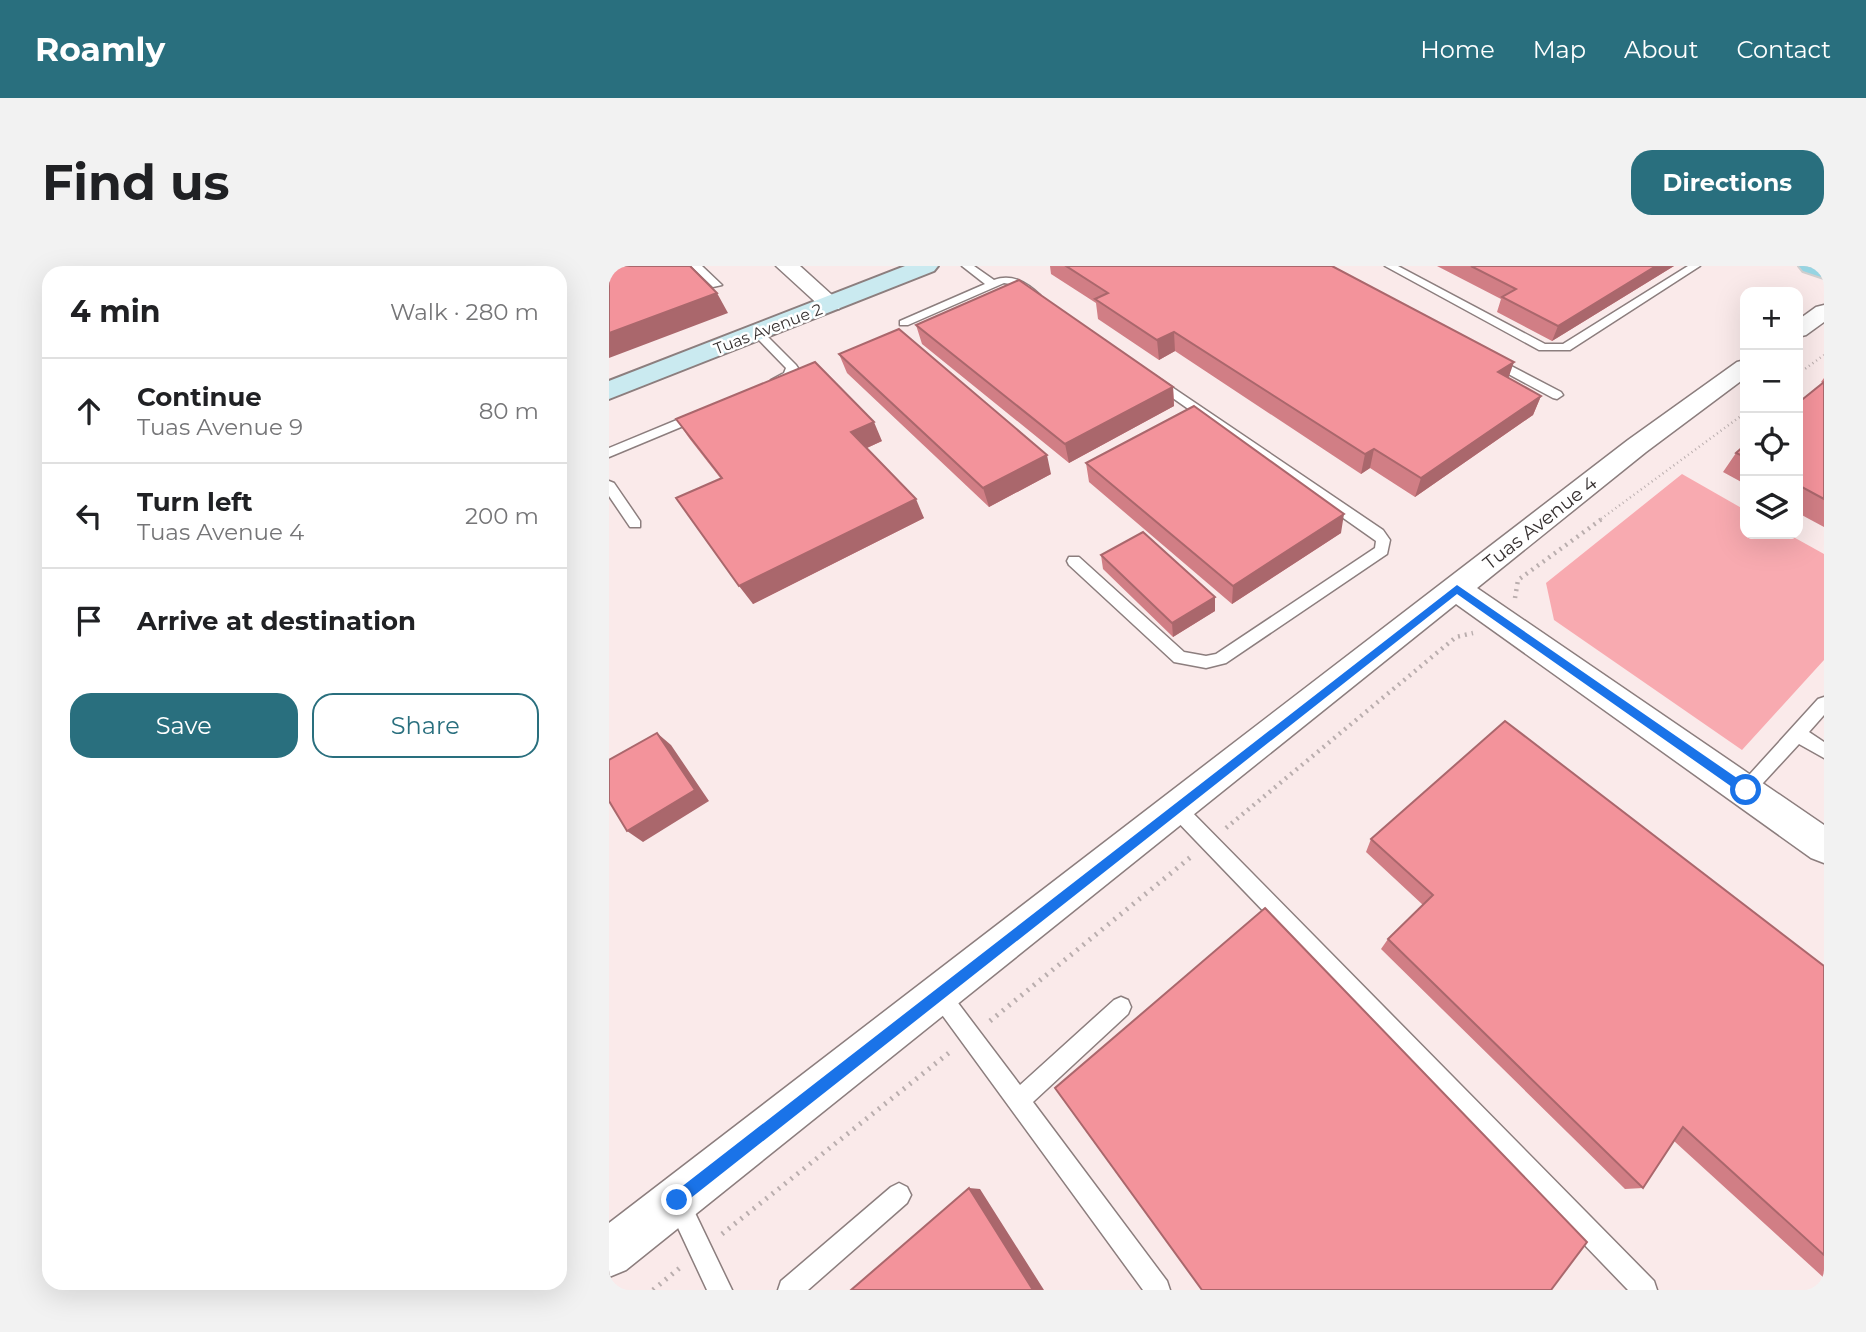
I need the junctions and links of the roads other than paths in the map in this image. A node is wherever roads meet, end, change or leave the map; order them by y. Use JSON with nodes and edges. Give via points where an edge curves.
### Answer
{"nodes":[{"id":1,"x":696,"y":266,"type":"edge"},
{"id":2,"x":787,"y":266,"type":"edge"},
{"id":3,"x":926,"y":266,"type":"edge"},
{"id":4,"x":967,"y":266,"type":"edge"},
{"id":5,"x":1390,"y":266,"type":"edge"},
{"id":6,"x":1695,"y":266,"type":"edge"},
{"id":7,"x":1811,"y":266,"type":"edge"},
{"id":8,"x":1824,"y":271,"type":"edge"},
{"id":9,"x":993,"y":284,"type":"junction"},
{"id":10,"x":717,"y":285,"type":"dead end"},
{"id":11,"x":831,"y":304,"type":"junction"},
{"id":12,"x":1050,"y":306,"type":"edge"},
{"id":13,"x":1824,"y":312,"type":"edge"},
{"id":14,"x":904,"y":323,"type":"dead end"},
{"id":15,"x":1803,"y":327,"type":"edge"},
{"id":16,"x":758,"y":333,"type":"junction"},
{"id":17,"x":1485,"y":356,"type":"edge"},
{"id":18,"x":1140,"y":369,"type":"edge"},
{"id":19,"x":1740,"y":371,"type":"edge"},
{"id":20,"x":759,"y":389,"type":"edge"},
{"id":21,"x":609,"y":391,"type":"edge"},
{"id":22,"x":1557,"y":395,"type":"dead end"},
{"id":23,"x":709,"y":411,"type":"edge"},
{"id":24,"x":609,"y":453,"type":"edge"},
{"id":25,"x":609,"y":486,"type":"edge"},
{"id":26,"x":635,"y":524,"type":"dead end"},
{"id":27,"x":1074,"y":561,"type":"dead end"},
{"id":28,"x":1457,"y":589,"type":"junction"},
{"id":29,"x":1824,"y":704,"type":"edge"},
{"id":30,"x":1797,"y":734,"type":"junction"},
{"id":31,"x":1824,"y":751,"type":"edge"},
{"id":32,"x":1746,"y":790,"type":"junction"},
{"id":33,"x":1176,"y":808,"type":"junction"},
{"id":34,"x":1824,"y":846,"type":"edge"},
{"id":35,"x":939,"y":994,"type":"junction"},
{"id":36,"x":1121,"y":1007,"type":"dead end"},
{"id":37,"x":1018,"y":1101,"type":"junction"},
{"id":38,"x":899,"y":1195,"type":"dead end"},
{"id":39,"x":677,"y":1200,"type":"junction"},
{"id":40,"x":609,"y":1253,"type":"edge"},
{"id":41,"x":720,"y":1290,"type":"edge"},
{"id":42,"x":790,"y":1290,"type":"edge"},
{"id":43,"x":1158,"y":1290,"type":"edge"},
{"id":44,"x":1645,"y":1290,"type":"edge"}],
"edges":[{"from":1,"to":10,"type":"lane"},
{"from":2,"to":11,"type":"street"},
{"from":3,"to":11,"type":"street","name":"Tuas Avenue 2"},
{"from":4,"to":9,"type":"lane"},
{"from":5,"to":6,"type":"lane","via":[[1543,348],[1559,349]]},
{"from":7,"to":8,"type":"main road"},
{"from":9,"to":12,"type":"lane","via":[[1013,281]]},
{"from":9,"to":14,"type":"lane"},
{"from":11,"to":16,"type":"street","name":"Tuas Avenue 2"},
{"from":13,"to":15,"type":"street"},
{"from":16,"to":20,"type":"lane","via":[[793,372]]},
{"from":16,"to":21,"type":"street","name":"Tuas Avenue 2"},
{"from":17,"to":22,"type":"lane"},
{"from":18,"to":27,"type":"lane","via":[[1378,534],[1382,550],[1220,659],[1206,662],[1180,658]]},
{"from":19,"to":28,"type":"street","name":"Tuas Avenue 4"},
{"from":23,"to":24,"type":"lane"},
{"from":25,"to":26,"type":"lane"},
{"from":28,"to":32,"type":"street"},
{"from":28,"to":33,"type":"street","name":"Tuas Avenue 4"},
{"from":29,"to":30,"type":"lane"},
{"from":30,"to":31,"type":"lane"},
{"from":30,"to":32,"type":"lane"},
{"from":32,"to":34,"type":"street"},
{"from":33,"to":35,"type":"street","name":"Tuas Avenue 4"},
{"from":33,"to":44,"type":"lane"},
{"from":35,"to":37,"type":"lane"},
{"from":35,"to":39,"type":"street","name":"Tuas Avenue 4"},
{"from":36,"to":37,"type":"lane"},
{"from":37,"to":43,"type":"lane"},
{"from":38,"to":42,"type":"lane"},
{"from":39,"to":40,"type":"street","name":"Tuas Avenue 4"},
{"from":39,"to":41,"type":"lane"}]}
